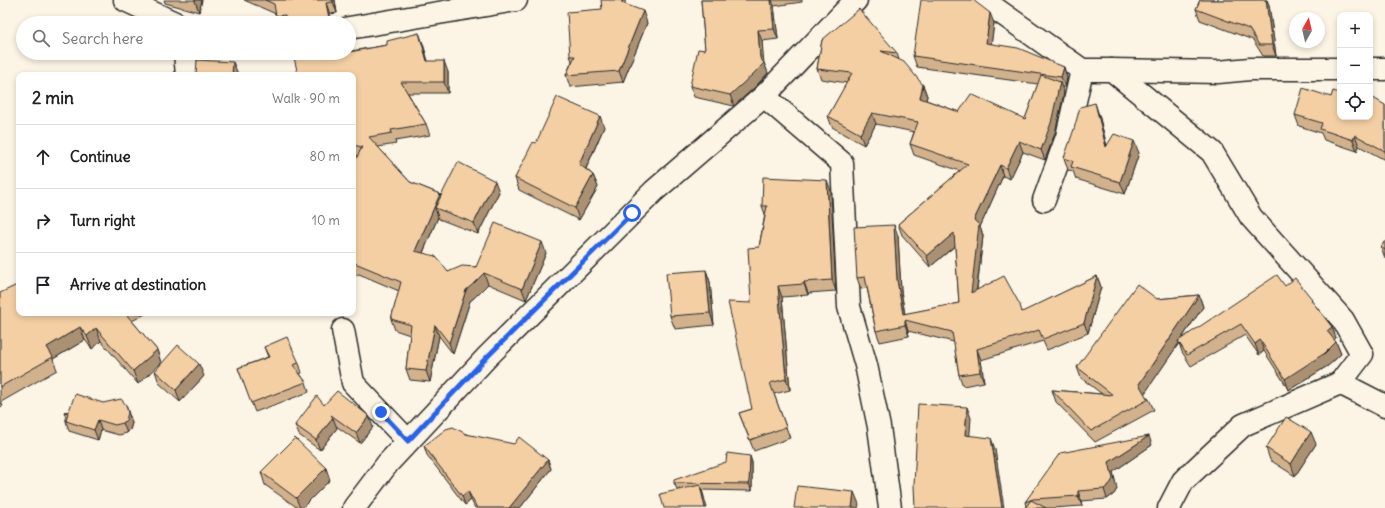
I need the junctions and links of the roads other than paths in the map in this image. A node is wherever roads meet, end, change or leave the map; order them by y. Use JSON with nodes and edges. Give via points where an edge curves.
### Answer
{"nodes":[{"id":1,"x":125,"y":0,"type":"edge"},
{"id":2,"x":516,"y":0,"type":"edge"},
{"id":3,"x":856,"y":0,"type":"edge"},
{"id":4,"x":982,"y":0,"type":"edge"},
{"id":5,"x":160,"y":16,"type":"edge"},
{"id":6,"x":356,"y":27,"type":"edge"},
{"id":7,"x":186,"y":60,"type":"edge"},
{"id":8,"x":1337,"y":69,"type":"edge"},
{"id":9,"x":1373,"y":69,"type":"edge"},
{"id":10,"x":1385,"y":69,"type":"edge"},
{"id":11,"x":1082,"y":70,"type":"junction"},
{"id":12,"x":1112,"y":70,"type":"junction"},
{"id":13,"x":187,"y":72,"type":"edge"},
{"id":14,"x":764,"y":96,"type":"junction"},
{"id":15,"x":1044,"y":200,"type":"dead end"},
{"id":16,"x":343,"y":330,"type":"dead end"},
{"id":17,"x":1340,"y":383,"type":"junction"},
{"id":18,"x":1385,"y":406,"type":"edge"},
{"id":19,"x":408,"y":441,"type":"junction"},
{"id":20,"x":354,"y":508,"type":"edge"},
{"id":21,"x":890,"y":508,"type":"edge"},
{"id":22,"x":1169,"y":508,"type":"edge"}],
"edges":[{"from":1,"to":5,"type":"street"},
{"from":2,"to":6,"type":"street"},
{"from":3,"to":14,"type":"street"},
{"from":4,"to":11,"type":"street"},
{"from":7,"to":13,"type":"street"},
{"from":8,"to":12,"type":"street","via":[[1250,69],[1218,72]]},
{"from":9,"to":10,"type":"street"},
{"from":11,"to":12,"type":"street"},
{"from":11,"to":15,"type":"street","via":[[1067,138]]},
{"from":12,"to":17,"type":"street","via":[[1212,152],[1251,217],[1343,320],[1362,354]]},
{"from":14,"to":19,"type":"street","via":[[654,191]]},
{"from":14,"to":21,"type":"street","via":[[842,163],[849,307],[866,365],[879,427]]},
{"from":16,"to":19,"type":"street","via":[[353,383]]},
{"from":17,"to":18,"type":"street"},
{"from":17,"to":22,"type":"street","via":[[1243,425],[1183,481]]},
{"from":19,"to":20,"type":"street"}]}
